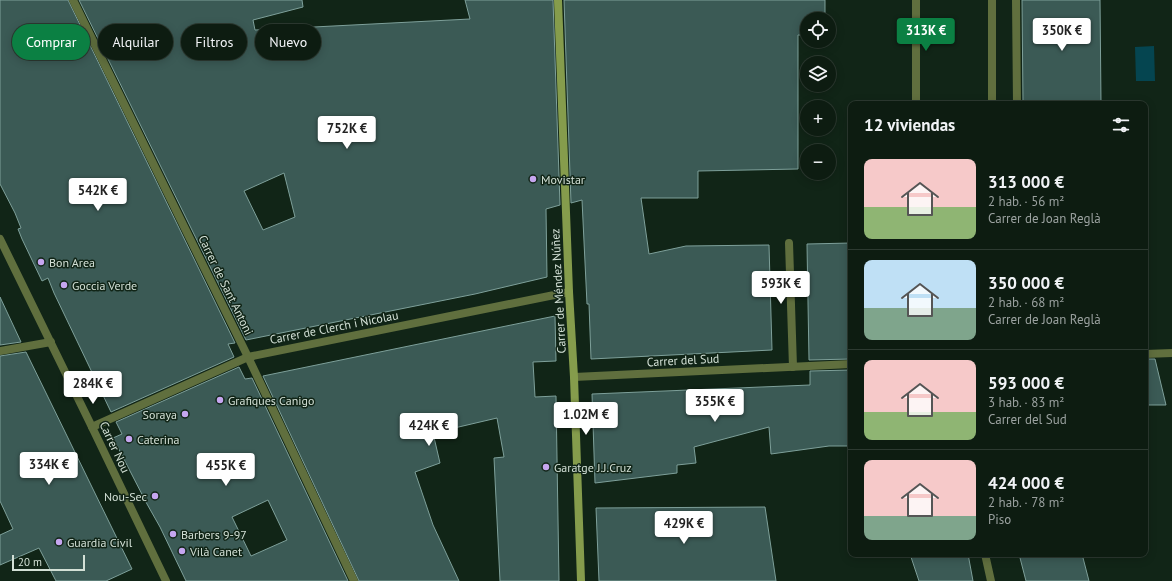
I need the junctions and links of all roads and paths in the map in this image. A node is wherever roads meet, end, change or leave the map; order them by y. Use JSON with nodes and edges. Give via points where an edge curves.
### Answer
{"nodes":[{"id":1,"x":74,"y":0,"type":"edge"},
{"id":2,"x":558,"y":0,"type":"edge"},
{"id":3,"x":916,"y":0,"type":"edge"},
{"id":4,"x":992,"y":0,"type":"edge"},
{"id":5,"x":1016,"y":0,"type":"edge"},
{"id":6,"x":916,"y":101,"type":"edge"},
{"id":7,"x":992,"y":101,"type":"edge"},
{"id":8,"x":1017,"y":101,"type":"edge"},
{"id":9,"x":0,"y":239,"type":"edge"},
{"id":10,"x":789,"y":243,"type":"dead end"},
{"id":11,"x":569,"y":292,"type":"junction"},
{"id":12,"x":50,"y":342,"type":"junction"},
{"id":13,"x":0,"y":351,"type":"edge"},
{"id":14,"x":1148,"y":354,"type":"edge"},
{"id":15,"x":1172,"y":354,"type":"edge"},
{"id":16,"x":248,"y":357,"type":"junction"},
{"id":17,"x":848,"y":364,"type":"edge"},
{"id":18,"x":793,"y":367,"type":"junction"},
{"id":19,"x":574,"y":377,"type":"junction"},
{"id":20,"x":92,"y":427,"type":"junction"},
{"id":21,"x":986,"y":557,"type":"edge"},
{"id":22,"x":166,"y":581,"type":"edge"},
{"id":23,"x":354,"y":581,"type":"edge"},
{"id":24,"x":581,"y":581,"type":"edge"},
{"id":25,"x":991,"y":581,"type":"edge"}],
"edges":[{"from":1,"to":16,"type":"street","name":"Carrer de Sant Antoni"},
{"from":2,"to":11,"type":"street","name":"Carrer de Méndez Núñez"},
{"from":3,"to":6,"type":"street"},
{"from":4,"to":7,"type":"street"},
{"from":5,"to":8,"type":"street"},
{"from":9,"to":12,"type":"street","name":"Carrer Nou"},
{"from":10,"to":18,"type":"street"},
{"from":11,"to":16,"type":"street","name":"Carrer de Clerch i Nicolau"},
{"from":11,"to":19,"type":"street","name":"Carrer de Méndez Núñez"},
{"from":12,"to":13,"type":"street"},
{"from":12,"to":20,"type":"street","name":"Carrer Nou"},
{"from":14,"to":15,"type":"street"},
{"from":16,"to":20,"type":"street","name":"Carrer de Clerch i Nicolau"},
{"from":16,"to":23,"type":"street","name":"Carrer de Sant Antoni"},
{"from":17,"to":18,"type":"street","name":"Carrer del Sud"},
{"from":18,"to":19,"type":"street","name":"Carrer del Sud"},
{"from":19,"to":24,"type":"street","name":"Carrer de Méndez Núñez"},
{"from":20,"to":22,"type":"street","name":"Carrer Nou"},
{"from":21,"to":25,"type":"street"}]}
